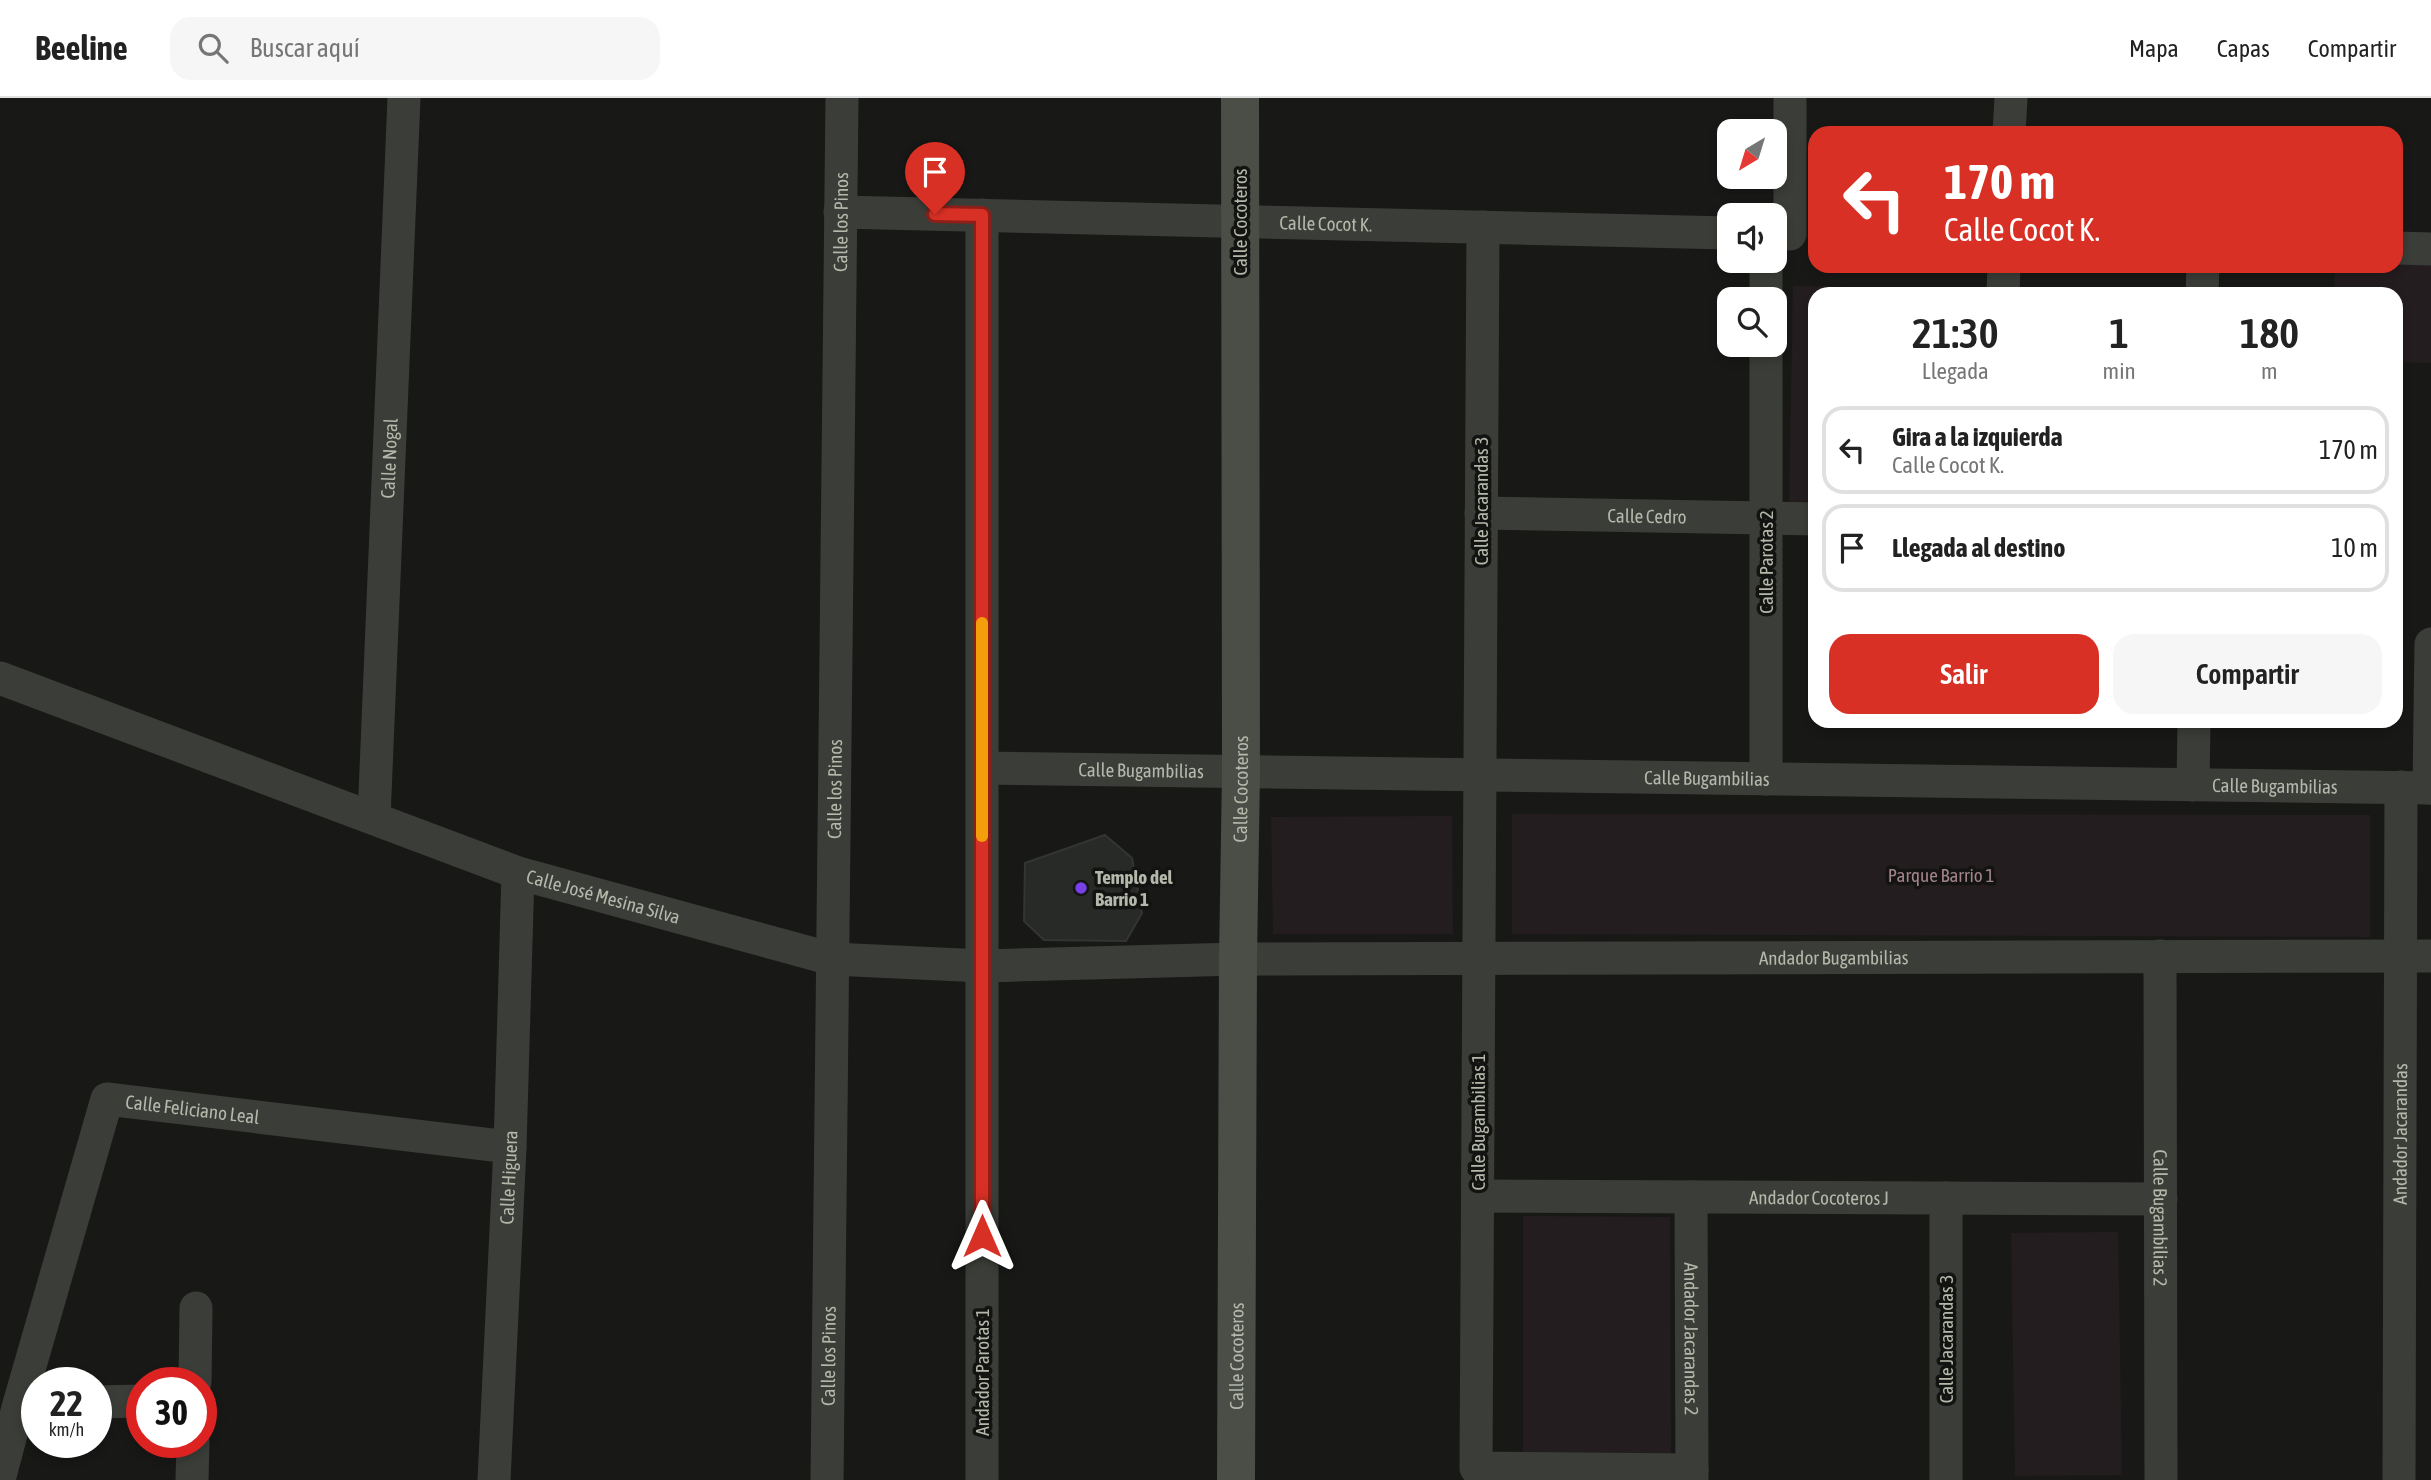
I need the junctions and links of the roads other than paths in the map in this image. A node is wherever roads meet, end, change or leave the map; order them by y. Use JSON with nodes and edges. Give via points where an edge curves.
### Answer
{"nodes":[{"id":1,"x":404,"y":98,"type":"edge"},
{"id":2,"x":842,"y":98,"type":"edge"},
{"id":3,"x":1240,"y":98,"type":"edge"},
{"id":4,"x":1790,"y":98,"type":"edge"},
{"id":5,"x":2011,"y":98,"type":"edge"},
{"id":6,"x":2009,"y":126,"type":"edge"},
{"id":7,"x":840,"y":212,"type":"junction"},
{"id":8,"x":982,"y":215,"type":"junction"},
{"id":9,"x":1240,"y":221,"type":"junction"},
{"id":10,"x":1483,"y":227,"type":"junction"},
{"id":11,"x":1717,"y":233,"type":"edge"},
{"id":12,"x":1793,"y":234,"type":"edge"},
{"id":13,"x":2403,"y":248,"type":"edge"},
{"id":14,"x":2431,"y":249,"type":"edge"},
{"id":15,"x":1766,"y":357,"type":"edge"},
{"id":16,"x":1481,"y":513,"type":"junction"},
{"id":17,"x":1766,"y":519,"type":"junction"},
{"id":18,"x":1808,"y":519,"type":"edge"},
{"id":19,"x":2431,"y":644,"type":"edge"},
{"id":20,"x":0,"y":678,"type":"edge"},
{"id":21,"x":2194,"y":728,"type":"edge"},
{"id":22,"x":982,"y":768,"type":"junction"},
{"id":23,"x":1241,"y":772,"type":"junction"},
{"id":24,"x":1480,"y":776,"type":"junction"},
{"id":25,"x":1766,"y":779,"type":"junction"},
{"id":26,"x":2193,"y":785,"type":"junction"},
{"id":27,"x":2420,"y":788,"type":"edge"},
{"id":28,"x":374,"y":818,"type":"junction"},
{"id":29,"x":518,"y":873,"type":"junction"},
{"id":30,"x":2160,"y":956,"type":"junction"},
{"id":31,"x":2416,"y":956,"type":"edge"},
{"id":32,"x":832,"y":959,"type":"junction"},
{"id":33,"x":1238,"y":959,"type":"junction"},
{"id":34,"x":1479,"y":959,"type":"junction"},
{"id":35,"x":982,"y":965,"type":"junction"},
{"id":36,"x":510,"y":1147,"type":"junction"},
{"id":37,"x":1478,"y":1196,"type":"junction"},
{"id":38,"x":1691,"y":1197,"type":"junction"},
{"id":39,"x":1945,"y":1198,"type":"junction"},
{"id":40,"x":2161,"y":1199,"type":"junction"},
{"id":41,"x":196,"y":1308,"type":"dead end"},
{"id":42,"x":37,"y":1367,"type":"edge"},
{"id":43,"x":195,"y":1367,"type":"edge"},
{"id":44,"x":21,"y":1421,"type":"edge"},
{"id":45,"x":193,"y":1458,"type":"edge"},
{"id":46,"x":1692,"y":1475,"type":"edge"},
{"id":47,"x":0,"y":1476,"type":"edge"},
{"id":48,"x":192,"y":1480,"type":"edge"},
{"id":49,"x":494,"y":1480,"type":"edge"},
{"id":50,"x":827,"y":1480,"type":"edge"},
{"id":51,"x":982,"y":1480,"type":"edge"},
{"id":52,"x":1236,"y":1480,"type":"edge"},
{"id":53,"x":1946,"y":1480,"type":"edge"},
{"id":54,"x":2161,"y":1480,"type":"edge"},
{"id":55,"x":2399,"y":1480,"type":"edge"}],
"edges":[{"from":1,"to":28,"type":"street","name":"Calle Nogal"},
{"from":2,"to":7,"type":"street","name":"Calle los Pinos"},
{"from":3,"to":9,"type":"street","name":"Calle Cocoteros"},
{"from":4,"to":12,"type":"street"},
{"from":5,"to":6,"type":"street"},
{"from":7,"to":8,"type":"street","name":"Calle Cocot K."},
{"from":7,"to":32,"type":"street","name":"Calle los Pinos"},
{"from":8,"to":9,"type":"street","name":"Calle Cocot K."},
{"from":8,"to":22,"type":"street","name":"Andador Parotas 1"},
{"from":9,"to":10,"type":"street","name":"Calle Cocot K."},
{"from":9,"to":23,"type":"street","name":"Calle Cocoteros"},
{"from":10,"to":11,"type":"street","name":"Calle Cocot K."},
{"from":10,"to":16,"type":"street","name":"Calle Jacarandas 3"},
{"from":13,"to":14,"type":"street"},
{"from":15,"to":17,"type":"street","name":"Calle Parotas 2"},
{"from":16,"to":17,"type":"street","name":"Calle Cedro"},
{"from":16,"to":24,"type":"street","name":"Calle Jacarandas 3"},
{"from":17,"to":18,"type":"street","name":"Calle Cedro"},
{"from":17,"to":25,"type":"street","name":"Calle Parotas 2"},
{"from":19,"to":27,"type":"street","name":"Andador Jacarandas"},
{"from":20,"to":28,"type":"street","name":"Calle José Mesina Silva"},
{"from":21,"to":26,"type":"street"},
{"from":22,"to":23,"type":"street","name":"Calle Bugambilias"},
{"from":22,"to":35,"type":"street","name":"Andador Parotas 1"},
{"from":23,"to":24,"type":"street","name":"Calle Bugambilias"},
{"from":23,"to":33,"type":"street","name":"Calle Cocoteros"},
{"from":24,"to":25,"type":"street","name":"Calle Bugambilias"},
{"from":24,"to":34,"type":"street","name":"Calle Bugambilias 1"},
{"from":25,"to":26,"type":"street","name":"Calle Bugambilias"},
{"from":26,"to":27,"type":"street","name":"Calle Bugambilias"},
{"from":27,"to":31,"type":"street","name":"Andador Jacarandas"},
{"from":28,"to":29,"type":"street","name":"Calle José Mesina Silva"},
{"from":29,"to":32,"type":"street","name":"Calle José Mesina Silva"},
{"from":29,"to":36,"type":"street","name":"Calle Higuera"},
{"from":30,"to":31,"type":"street","name":"Andador Bugambilias"},
{"from":30,"to":34,"type":"street","name":"Andador Bugambilias"},
{"from":30,"to":40,"type":"street","name":"Calle Bugambilias 2"},
{"from":31,"to":55,"type":"street","name":"Andador Jacarandas"},
{"from":32,"to":35,"type":"street","name":"Calle José Mesina Silva"},
{"from":32,"to":50,"type":"street","name":"Calle los Pinos"},
{"from":33,"to":34,"type":"street","name":"Andador Bugambilias"},
{"from":33,"to":35,"type":"street","name":"Calle José Mesina Silva"},
{"from":33,"to":52,"type":"street","name":"Calle Cocoteros"},
{"from":34,"to":37,"type":"street","name":"Calle Bugambilias 1"},
{"from":35,"to":51,"type":"street","name":"Andador Parotas 1"},
{"from":36,"to":42,"type":"street","name":"Calle Feliciano Leal","via":[[107,1099]]},
{"from":36,"to":49,"type":"street","name":"Calle Higuera"},
{"from":37,"to":38,"type":"street","name":"Andador Cocoteros J"},
{"from":37,"to":46,"type":"street","name":"Calle Bugambilias 1","via":[[1476,1468]]},
{"from":38,"to":39,"type":"street","name":"Andador Cocoteros J"},
{"from":38,"to":46,"type":"street","name":"Andador Jacarandas 2"},
{"from":39,"to":40,"type":"street","name":"Andador Cocoteros J"},
{"from":39,"to":53,"type":"street","name":"Calle Jacarandas 3"},
{"from":40,"to":54,"type":"street","name":"Calle Bugambilias 2"},
{"from":41,"to":43,"type":"street"},
{"from":44,"to":47,"type":"street","name":"Calle Feliciano Leal"},
{"from":45,"to":48,"type":"street"}]}
